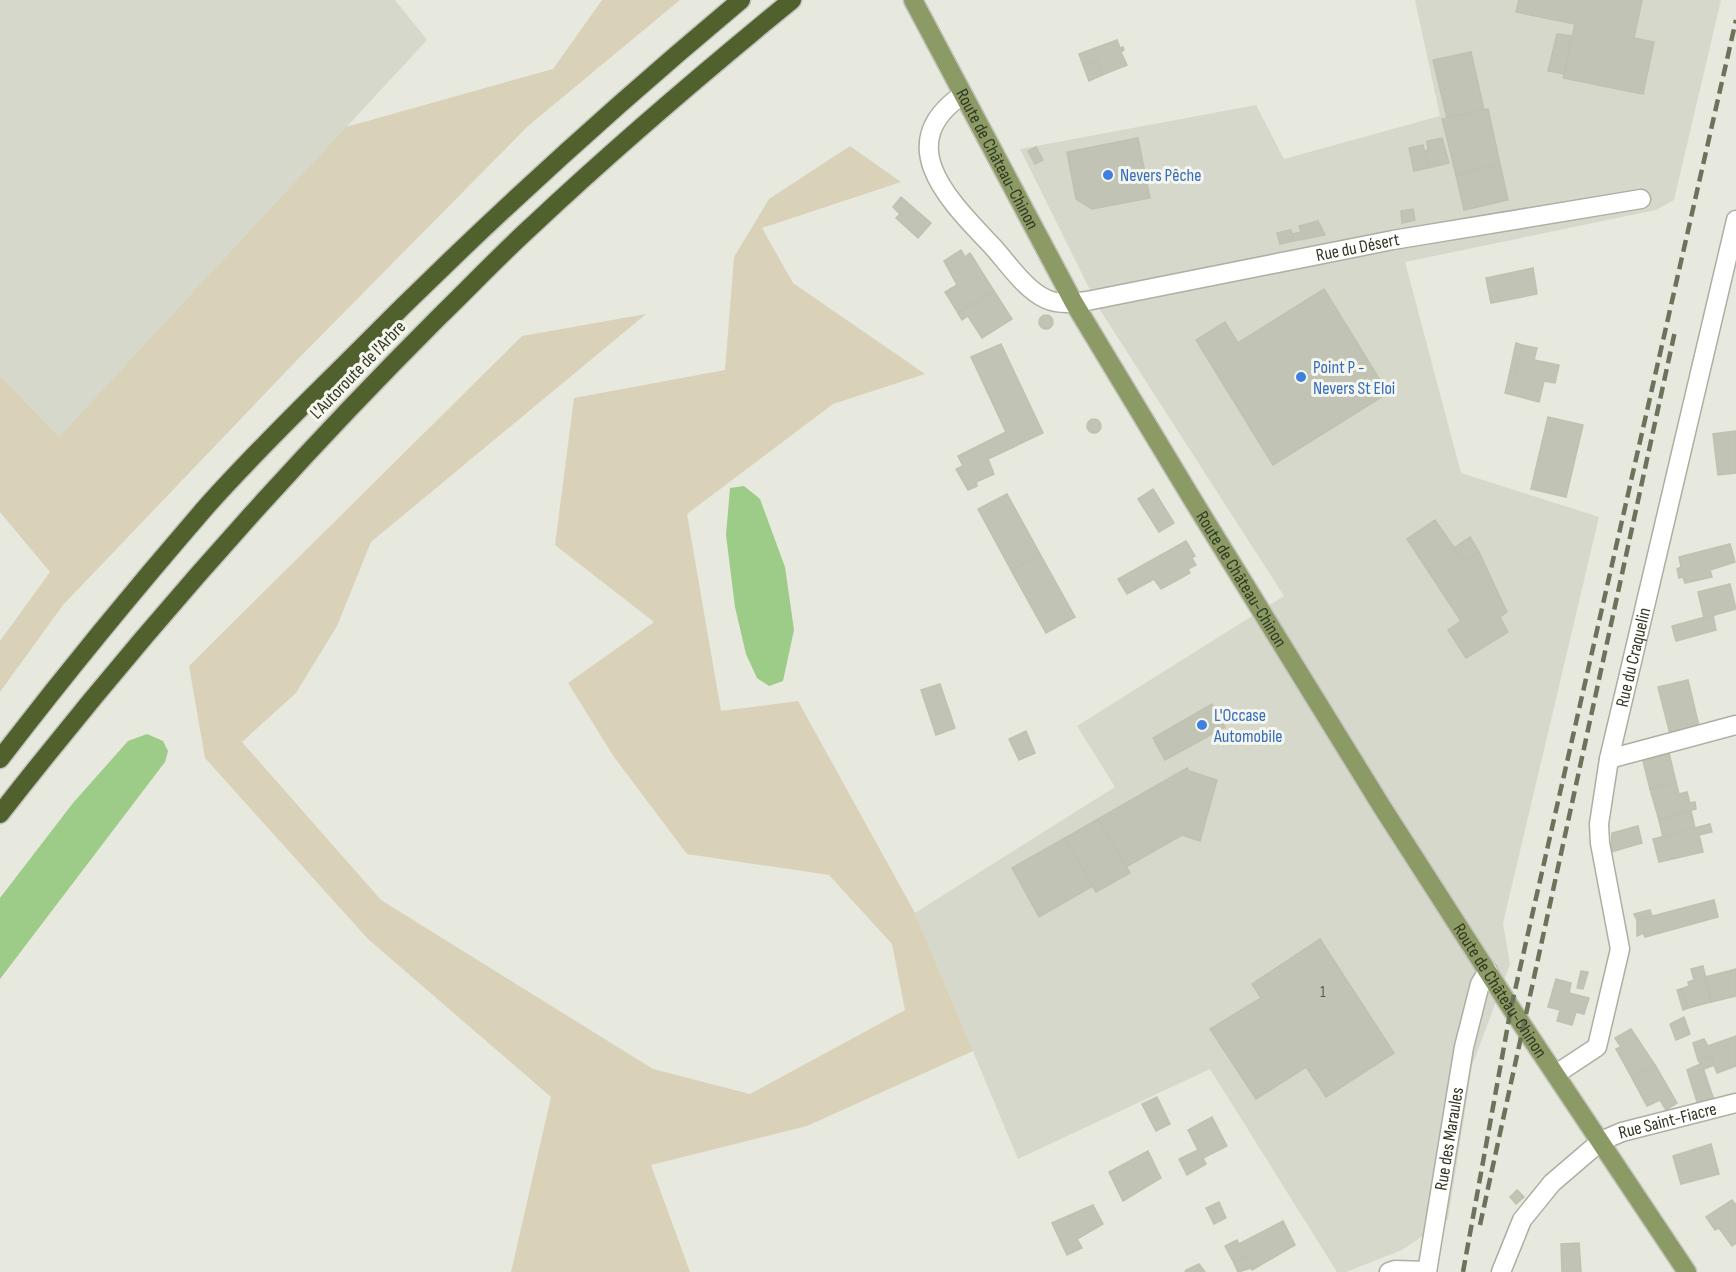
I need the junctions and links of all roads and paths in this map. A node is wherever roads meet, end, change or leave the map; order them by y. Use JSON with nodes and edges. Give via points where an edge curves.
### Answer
{"nodes":[{"id":1,"x":741,"y":0,"type":"edge"},
{"id":2,"x":792,"y":0,"type":"edge"},
{"id":3,"x":917,"y":2,"type":"edge"},
{"id":4,"x":962,"y":95,"type":"junction"},
{"id":5,"x":1641,"y":199,"type":"dead end"},
{"id":6,"x":1736,"y":220,"type":"edge"},
{"id":7,"x":1074,"y":303,"type":"junction"},
{"id":8,"x":1736,"y":725,"type":"edge"},
{"id":9,"x":0,"y":759,"type":"edge"},
{"id":10,"x":1609,"y":759,"type":"junction"},
{"id":11,"x":0,"y":814,"type":"edge"},
{"id":12,"x":1488,"y":971,"type":"junction"},
{"id":13,"x":1556,"y":1074,"type":"junction"},
{"id":14,"x":1736,"y":1103,"type":"edge"},
{"id":15,"x":1600,"y":1141,"type":"junction"},
{"id":16,"x":1427,"y":1271,"type":"edge"},
{"id":17,"x":1389,"y":1272,"type":"edge"},
{"id":18,"x":1501,"y":1272,"type":"edge"},
{"id":19,"x":1687,"y":1272,"type":"edge"}],
"edges":[{"from":1,"to":9,"type":"highway","name":"L'Autoroute de l'Arbre","via":[[544,172],[420,288],[304,405],[208,506],[65,673]]},
{"from":2,"to":11,"type":"highway","name":"L'Autoroute de l'Arbre","via":[[703,73],[532,226],[368,388],[232,534],[95,693]]},
{"from":3,"to":4,"type":"main road","name":"Route de Château-Chinon"},
{"from":4,"to":7,"type":"main road","name":"Route de Château-Chinon"},
{"from":4,"to":7,"type":"street","via":[[933,123],[928,147],[933,173],[946,196],[1031,289],[1054,302]]},
{"from":5,"to":7,"type":"street","name":"Rue du Désert","via":[[1404,238]]},
{"from":6,"to":10,"type":"street","name":"Rue du Craquelin"},
{"from":7,"to":12,"type":"main road","name":"Route de Château-Chinon","via":[[1382,807]]},
{"from":8,"to":10,"type":"street"},
{"from":10,"to":13,"type":"street","name":"Rue du Craquelin","via":[[1599,824],[1600,843],[1620,949],[1597,1047]]},
{"from":12,"to":13,"type":"main road","name":"Route de Château-Chinon"},
{"from":12,"to":16,"type":"street","name":"Rue des Maraules","via":[[1480,984],[1464,1047]]},
{"from":13,"to":15,"type":"main road","name":"Route de Château-Chinon"},
{"from":14,"to":15,"type":"street","name":"Rue Saint-Fiacre"},
{"from":15,"to":18,"type":"street","via":[[1552,1183],[1522,1220]]},
{"from":15,"to":19,"type":"main road","name":"Route de Château-Chinon"},
{"from":16,"to":17,"type":"street","name":"Rue des Maraules"}]}
